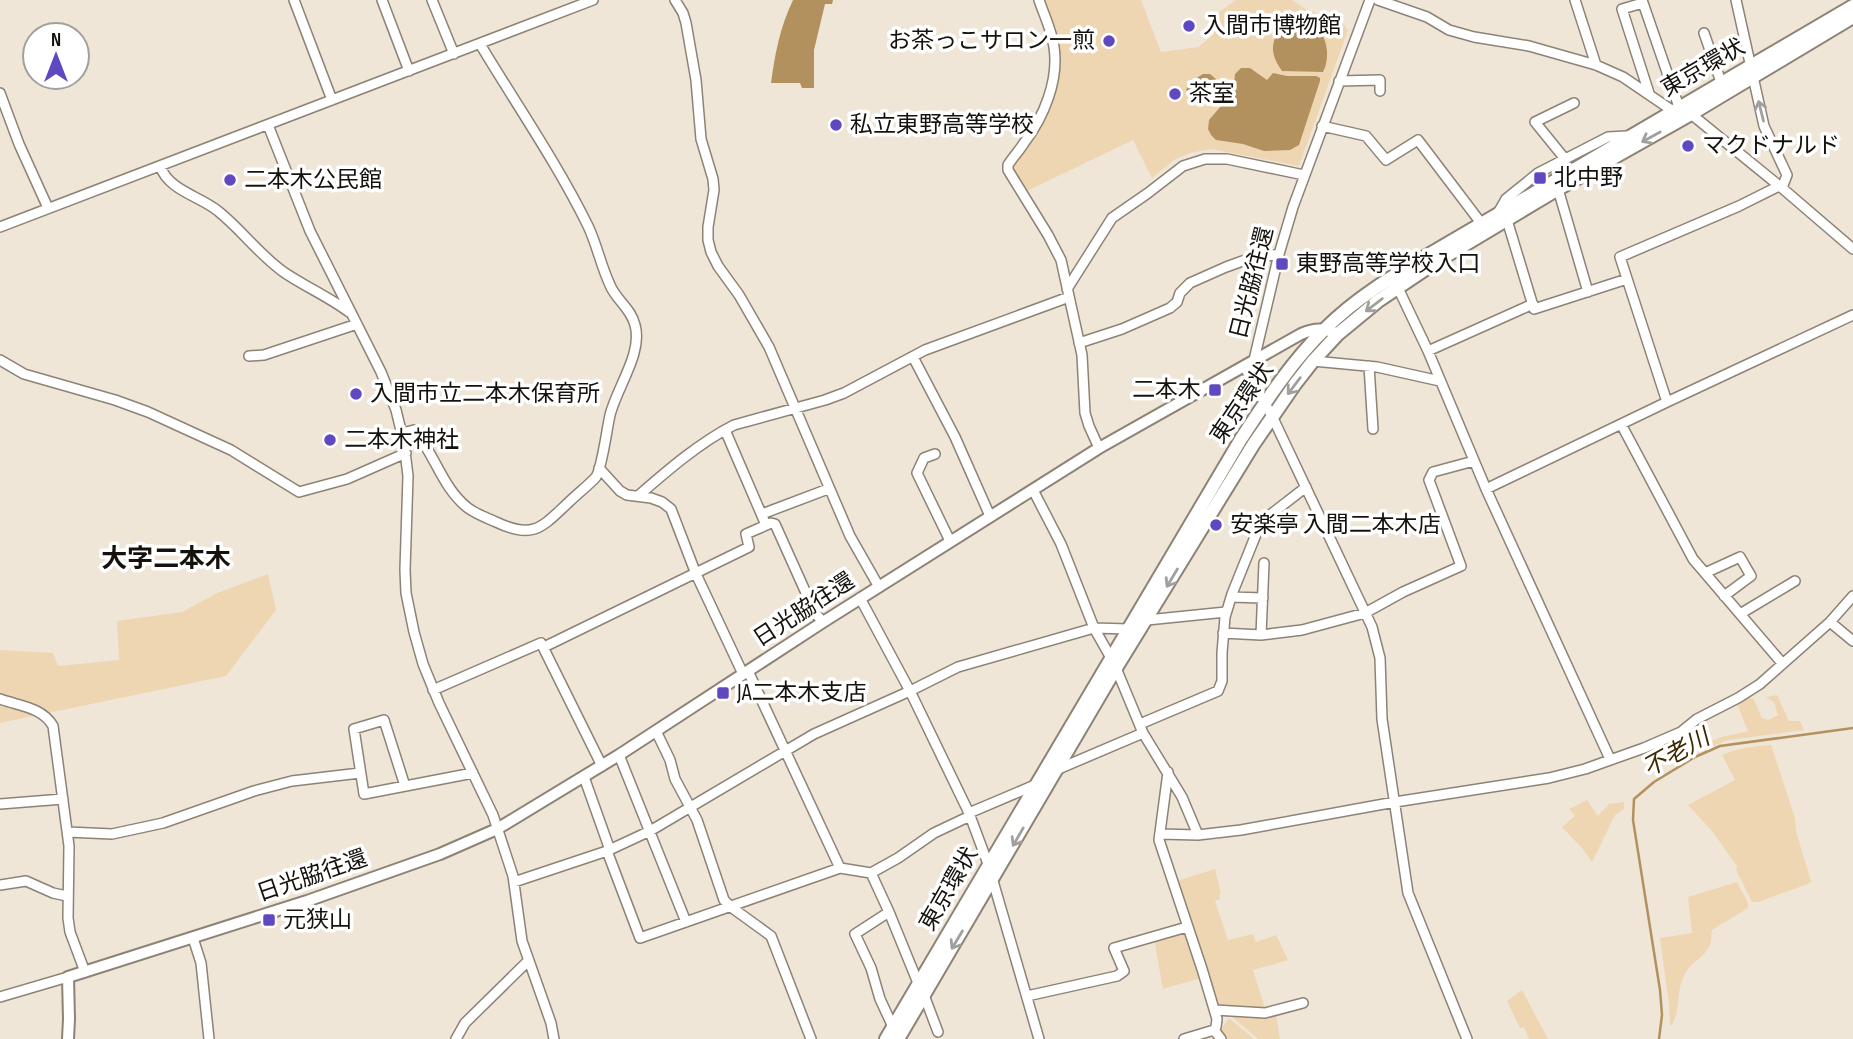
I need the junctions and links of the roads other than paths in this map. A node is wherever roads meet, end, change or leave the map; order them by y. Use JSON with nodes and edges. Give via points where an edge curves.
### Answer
{"nodes":[{"id":1,"x":294,"y":0,"type":"edge"},
{"id":2,"x":383,"y":0,"type":"edge"},
{"id":3,"x":432,"y":0,"type":"edge"},
{"id":4,"x":675,"y":0,"type":"edge"},
{"id":5,"x":1040,"y":0,"type":"edge"},
{"id":6,"x":1370,"y":0,"type":"edge"},
{"id":7,"x":1378,"y":0,"type":"edge"},
{"id":8,"x":1575,"y":0,"type":"edge"},
{"id":9,"x":1736,"y":0,"type":"edge"},
{"id":10,"x":588,"y":1,"type":"edge"},
{"id":11,"x":1643,"y":1,"type":"edge"},
{"id":12,"x":1853,"y":6,"type":"edge"},
{"id":13,"x":1853,"y":17,"type":"edge"},
{"id":14,"x":1704,"y":33,"type":"dead end"},
{"id":15,"x":480,"y":44,"type":"junction"},
{"id":16,"x":454,"y":54,"type":"junction"},
{"id":17,"x":1596,"y":65,"type":"junction"},
{"id":18,"x":409,"y":71,"type":"junction"},
{"id":19,"x":1751,"y":71,"type":"junction"},
{"id":20,"x":1339,"y":81,"type":"junction"},
{"id":21,"x":1721,"y":82,"type":"junction"},
{"id":22,"x":1380,"y":91,"type":"dead end"},
{"id":23,"x":0,"y":93,"type":"edge"},
{"id":24,"x":1649,"y":93,"type":"junction"},
{"id":25,"x":332,"y":100,"type":"junction"},
{"id":26,"x":1574,"y":103,"type":"dead end"},
{"id":27,"x":1676,"y":109,"type":"junction"},
{"id":28,"x":1692,"y":114,"type":"junction"},
{"id":29,"x":268,"y":125,"type":"junction"},
{"id":30,"x":1322,"y":126,"type":"junction"},
{"id":31,"x":1628,"y":136,"type":"junction"},
{"id":32,"x":1565,"y":159,"type":"junction"},
{"id":33,"x":160,"y":166,"type":"junction"},
{"id":34,"x":1304,"y":175,"type":"junction"},
{"id":35,"x":1781,"y":187,"type":"junction"},
{"id":36,"x":1558,"y":189,"type":"junction"},
{"id":37,"x":48,"y":208,"type":"junction"},
{"id":38,"x":1502,"y":216,"type":"junction"},
{"id":39,"x":1481,"y":223,"type":"junction"},
{"id":40,"x":0,"y":227,"type":"edge"},
{"id":41,"x":1853,"y":249,"type":"edge"},
{"id":42,"x":1279,"y":254,"type":"junction"},
{"id":43,"x":1628,"y":279,"type":"junction"},
{"id":44,"x":1398,"y":288,"type":"junction"},
{"id":45,"x":1588,"y":292,"type":"junction"},
{"id":46,"x":1068,"y":293,"type":"junction"},
{"id":47,"x":1533,"y":304,"type":"junction"},
{"id":48,"x":351,"y":313,"type":"junction"},
{"id":49,"x":1853,"y":315,"type":"edge"},
{"id":50,"x":356,"y":324,"type":"junction"},
{"id":51,"x":1325,"y":329,"type":"junction"},
{"id":52,"x":1338,"y":334,"type":"junction"},
{"id":53,"x":1079,"y":343,"type":"junction"},
{"id":54,"x":1427,"y":351,"type":"junction"},
{"id":55,"x":248,"y":356,"type":"dead end"},
{"id":56,"x":913,"y":357,"type":"junction"},
{"id":57,"x":0,"y":360,"type":"edge"},
{"id":58,"x":1313,"y":361,"type":"junction"},
{"id":59,"x":1249,"y":363,"type":"junction"},
{"id":60,"x":1369,"y":366,"type":"junction"},
{"id":61,"x":1440,"y":381,"type":"junction"},
{"id":62,"x":1264,"y":402,"type":"junction"},
{"id":63,"x":1667,"y":402,"type":"junction"},
{"id":64,"x":795,"y":408,"type":"junction"},
{"id":65,"x":1272,"y":415,"type":"junction"},
{"id":66,"x":1621,"y":424,"type":"junction"},
{"id":67,"x":1373,"y":429,"type":"dead end"},
{"id":68,"x":725,"y":430,"type":"junction"},
{"id":69,"x":402,"y":433,"type":"junction"},
{"id":70,"x":1099,"y":447,"type":"junction"},
{"id":71,"x":406,"y":453,"type":"junction"},
{"id":72,"x":935,"y":454,"type":"dead end"},
{"id":73,"x":1474,"y":461,"type":"junction"},
{"id":74,"x":599,"y":468,"type":"junction"},
{"id":75,"x":1306,"y":487,"type":"junction"},
{"id":76,"x":828,"y":489,"type":"junction"},
{"id":77,"x":1033,"y":489,"type":"junction"},
{"id":78,"x":1486,"y":489,"type":"junction"},
{"id":79,"x":638,"y":496,"type":"junction"},
{"id":80,"x":761,"y":514,"type":"junction"},
{"id":81,"x":990,"y":516,"type":"junction"},
{"id":82,"x":766,"y":525,"type":"junction"},
{"id":83,"x":950,"y":541,"type":"junction"},
{"id":84,"x":1264,"y":563,"type":"dead end"},
{"id":85,"x":1705,"y":573,"type":"junction"},
{"id":86,"x":696,"y":574,"type":"junction"},
{"id":87,"x":1795,"y":581,"type":"dead end"},
{"id":88,"x":879,"y":587,"type":"junction"},
{"id":89,"x":1724,"y":596,"type":"junction"},
{"id":90,"x":1853,"y":596,"type":"edge"},
{"id":91,"x":1231,"y":597,"type":"junction"},
{"id":92,"x":860,"y":598,"type":"junction"},
{"id":93,"x":1263,"y":598,"type":"junction"},
{"id":94,"x":1227,"y":612,"type":"junction"},
{"id":95,"x":1365,"y":613,"type":"junction"},
{"id":96,"x":1740,"y":614,"type":"junction"},
{"id":97,"x":1147,"y":620,"type":"junction"},
{"id":98,"x":823,"y":622,"type":"junction"},
{"id":99,"x":1830,"y":622,"type":"junction"},
{"id":100,"x":1094,"y":628,"type":"junction"},
{"id":101,"x":1128,"y":629,"type":"junction"},
{"id":102,"x":1223,"y":633,"type":"junction"},
{"id":103,"x":1261,"y":635,"type":"junction"},
{"id":104,"x":1853,"y":641,"type":"edge"},
{"id":105,"x":544,"y":647,"type":"junction"},
{"id":106,"x":1114,"y":663,"type":"junction"},
{"id":107,"x":1782,"y":663,"type":"junction"},
{"id":108,"x":746,"y":672,"type":"junction"},
{"id":109,"x":433,"y":690,"type":"junction"},
{"id":110,"x":910,"y":691,"type":"junction"},
{"id":111,"x":0,"y":699,"type":"edge"},
{"id":112,"x":1141,"y":728,"type":"junction"},
{"id":113,"x":656,"y":731,"type":"junction"},
{"id":114,"x":785,"y":750,"type":"junction"},
{"id":115,"x":619,"y":755,"type":"junction"},
{"id":116,"x":1610,"y":759,"type":"junction"},
{"id":117,"x":602,"y":766,"type":"junction"},
{"id":118,"x":1056,"y":770,"type":"junction"},
{"id":119,"x":1168,"y":772,"type":"junction"},
{"id":120,"x":360,"y":773,"type":"junction"},
{"id":121,"x":474,"y":773,"type":"junction"},
{"id":122,"x":584,"y":777,"type":"junction"},
{"id":123,"x":1035,"y":785,"type":"junction"},
{"id":124,"x":405,"y":786,"type":"junction"},
{"id":125,"x":63,"y":799,"type":"junction"},
{"id":126,"x":1395,"y":802,"type":"junction"},
{"id":127,"x":0,"y":804,"type":"edge"},
{"id":128,"x":690,"y":807,"type":"junction"},
{"id":129,"x":969,"y":814,"type":"junction"},
{"id":130,"x":497,"y":829,"type":"junction"},
{"id":131,"x":650,"y":831,"type":"junction"},
{"id":132,"x":68,"y":832,"type":"junction"},
{"id":133,"x":1160,"y":834,"type":"junction"},
{"id":134,"x":1198,"y":835,"type":"junction"},
{"id":135,"x":609,"y":850,"type":"junction"},
{"id":136,"x":988,"y":864,"type":"junction"},
{"id":137,"x":840,"y":868,"type":"junction"},
{"id":138,"x":871,"y":873,"type":"junction"},
{"id":139,"x":992,"y":881,"type":"junction"},
{"id":140,"x":514,"y":883,"type":"junction"},
{"id":141,"x":0,"y":885,"type":"edge"},
{"id":142,"x":67,"y":896,"type":"junction"},
{"id":143,"x":731,"y":907,"type":"junction"},
{"id":144,"x":889,"y":912,"type":"junction"},
{"id":145,"x":687,"y":922,"type":"junction"},
{"id":146,"x":1187,"y":927,"type":"junction"},
{"id":147,"x":194,"y":938,"type":"junction"},
{"id":148,"x":528,"y":961,"type":"junction"},
{"id":149,"x":85,"y":972,"type":"junction"},
{"id":150,"x":68,"y":977,"type":"junction"},
{"id":151,"x":921,"y":989,"type":"junction"},
{"id":152,"x":0,"y":996,"type":"edge"},
{"id":153,"x":1027,"y":996,"type":"junction"},
{"id":154,"x":1303,"y":1003,"type":"dead end"},
{"id":155,"x":1215,"y":1010,"type":"junction"},
{"id":156,"x":1214,"y":1030,"type":"junction"},
{"id":157,"x":938,"y":1032,"type":"dead end"},
{"id":158,"x":895,"y":1033,"type":"edge"},
{"id":159,"x":68,"y":1039,"type":"edge"},
{"id":160,"x":209,"y":1039,"type":"edge"},
{"id":161,"x":457,"y":1039,"type":"edge"},
{"id":162,"x":554,"y":1039,"type":"edge"},
{"id":163,"x":811,"y":1039,"type":"edge"},
{"id":164,"x":886,"y":1039,"type":"edge"},
{"id":165,"x":1039,"y":1039,"type":"edge"},
{"id":166,"x":1184,"y":1039,"type":"edge"},
{"id":167,"x":1221,"y":1039,"type":"edge"},
{"id":168,"x":1467,"y":1039,"type":"edge"}],
"edges":[{"from":1,"to":25,"type":"street"},
{"from":2,"to":18,"type":"street"},
{"from":3,"to":16,"type":"street"},
{"from":4,"to":64,"type":"street","via":[[686,23],[701,139],[713,179],[708,227],[711,252],[769,347]]},
{"from":5,"to":46,"type":"street","via":[[1054,48],[1054,74],[1039,119],[1008,170],[1061,260]]},
{"from":6,"to":20,"type":"street","name":"日光脇往還"},
{"from":7,"to":17,"type":"street","via":[[1449,30]]},
{"from":8,"to":17,"type":"street"},
{"from":9,"to":19,"type":"street"},
{"from":10,"to":15,"type":"street"},
{"from":11,"to":24,"type":"street","via":[[1622,9]]},
{"from":11,"to":27,"type":"street"},
{"from":12,"to":19,"type":"highway","name":"東京環状"},
{"from":13,"to":19,"type":"highway","name":"東京環状"},
{"from":14,"to":21,"type":"street"},
{"from":15,"to":16,"type":"street"},
{"from":15,"to":74,"type":"street","via":[[589,227],[611,288],[635,325],[635,349],[611,413]]},
{"from":16,"to":18,"type":"street"},
{"from":17,"to":24,"type":"street"},
{"from":18,"to":25,"type":"street"},
{"from":19,"to":21,"type":"highway","name":"東京環状"},
{"from":19,"to":28,"type":"highway","name":"東京環状"},
{"from":35,"to":19,"type":"street","one_way":true,"via":[[1787,175],[1764,125]]},
{"from":20,"to":22,"type":"street","via":[[1380,80]]},
{"from":20,"to":30,"type":"street","name":"日光脇往還"},
{"from":21,"to":27,"type":"highway","name":"東京環状"},
{"from":23,"to":37,"type":"street"},
{"from":24,"to":27,"type":"street"},
{"from":25,"to":29,"type":"street"},
{"from":26,"to":32,"type":"street","via":[[1535,122]]},
{"from":27,"to":31,"type":"highway","name":"東京環状"},
{"from":28,"to":35,"type":"street"},
{"from":28,"to":36,"type":"highway","name":"東京環状","one_way":true},
{"from":29,"to":33,"type":"street"},
{"from":29,"to":48,"type":"street","via":[[310,232]]},
{"from":30,"to":34,"type":"street","name":"日光脇往還"},
{"from":30,"to":39,"type":"street","via":[[1366,136],[1386,160],[1419,140]]},
{"from":31,"to":32,"type":"street","via":[[1608,137]]},
{"from":31,"to":38,"type":"highway","name":"東京環状"},
{"from":32,"to":38,"type":"street","via":[[1538,173],[1506,199]]},
{"from":33,"to":37,"type":"street"},
{"from":33,"to":48,"type":"street","via":[[176,186],[218,211],[284,273]]},
{"from":34,"to":42,"type":"street","name":"日光脇往還"},
{"from":34,"to":46,"type":"street","via":[[1227,159],[1183,166],[1112,218]]},
{"from":35,"to":41,"type":"street"},
{"from":35,"to":43,"type":"street","via":[[1620,257]]},
{"from":36,"to":38,"type":"highway","name":"東京環状"},
{"from":36,"to":45,"type":"street"},
{"from":37,"to":40,"type":"street"},
{"from":38,"to":39,"type":"highway","name":"東京環状"},
{"from":38,"to":44,"type":"highway","name":"東京環状"},
{"from":38,"to":47,"type":"street"},
{"from":39,"to":51,"type":"highway","name":"東京環状","via":[[1391,277]]},
{"from":42,"to":53,"type":"street","via":[[1226,267],[1184,288],[1170,308]]},
{"from":42,"to":59,"type":"street","name":"日光脇往還"},
{"from":43,"to":45,"type":"street"},
{"from":43,"to":63,"type":"street"},
{"from":44,"to":52,"type":"highway","name":"東京環状","one_way":true},
{"from":44,"to":54,"type":"street"},
{"from":45,"to":47,"type":"street","via":[[1534,309]]},
{"from":46,"to":53,"type":"street"},
{"from":46,"to":56,"type":"street"},
{"from":47,"to":54,"type":"street"},
{"from":48,"to":50,"type":"street"},
{"from":49,"to":63,"type":"street"},
{"from":50,"to":55,"type":"street","via":[[264,355]]},
{"from":50,"to":69,"type":"street","via":[[381,373]]},
{"from":51,"to":52,"type":"main road"},
{"from":51,"to":59,"type":"main road","via":[[1301,334]]},
{"from":51,"to":62,"type":"highway","name":"東京環状"},
{"from":52,"to":58,"type":"highway","name":"東京環状"},
{"from":53,"to":70,"type":"street","via":[[1085,413]]},
{"from":54,"to":61,"type":"street"},
{"from":56,"to":64,"type":"street","via":[[844,393]]},
{"from":56,"to":81,"type":"street"},
{"from":57,"to":71,"type":"street","via":[[24,374],[160,418],[231,450],[299,492],[347,479]]},
{"from":58,"to":60,"type":"street"},
{"from":58,"to":65,"type":"highway","name":"東京環状","one_way":true},
{"from":59,"to":62,"type":"street"},
{"from":59,"to":70,"type":"main road","name":"日光脇往還"},
{"from":60,"to":61,"type":"street"},
{"from":60,"to":67,"type":"street"},
{"from":61,"to":73,"type":"street"},
{"from":62,"to":65,"type":"street"},
{"from":62,"to":101,"type":"highway","name":"東京環状"},
{"from":63,"to":66,"type":"street"},
{"from":64,"to":68,"type":"street"},
{"from":64,"to":76,"type":"street"},
{"from":65,"to":75,"type":"street"},
{"from":65,"to":97,"type":"highway","name":"東京環状","one_way":true},
{"from":66,"to":78,"type":"street"},
{"from":66,"to":85,"type":"street"},
{"from":68,"to":79,"type":"street"},
{"from":68,"to":80,"type":"street"},
{"from":69,"to":71,"type":"street"},
{"from":69,"to":74,"type":"street","via":[[414,430],[423,440],[444,481],[469,509],[521,531],[546,523],[597,476]]},
{"from":70,"to":77,"type":"main road","name":"日光脇往還"},
{"from":71,"to":109,"type":"street","via":[[406,593]]},
{"from":72,"to":83,"type":"street","via":[[924,458],[917,473]]},
{"from":73,"to":78,"type":"street"},
{"from":73,"to":95,"type":"street","via":[[1433,472],[1429,480],[1461,566]]},
{"from":74,"to":79,"type":"street","via":[[620,491]]},
{"from":75,"to":91,"type":"street","via":[[1261,522]]},
{"from":75,"to":95,"type":"street"},
{"from":76,"to":80,"type":"street"},
{"from":76,"to":88,"type":"street"},
{"from":77,"to":81,"type":"main road","name":"日光脇往還"},
{"from":77,"to":100,"type":"street","via":[[1061,544]]},
{"from":78,"to":116,"type":"street"},
{"from":79,"to":86,"type":"street","via":[[671,509]]},
{"from":80,"to":82,"type":"street"},
{"from":81,"to":83,"type":"main road","name":"日光脇往還"},
{"from":82,"to":86,"type":"street","via":[[746,534],[750,547]]},
{"from":82,"to":98,"type":"street","via":[[775,524]]},
{"from":83,"to":88,"type":"main road","name":"日光脇往還"},
{"from":84,"to":93,"type":"street"},
{"from":85,"to":89,"type":"street"},
{"from":85,"to":89,"type":"street","via":[[1740,557],[1751,576]]},
{"from":86,"to":105,"type":"street"},
{"from":86,"to":108,"type":"street"},
{"from":87,"to":96,"type":"street"},
{"from":88,"to":92,"type":"main road","name":"日光脇往還"},
{"from":89,"to":96,"type":"street"},
{"from":90,"to":99,"type":"street"},
{"from":91,"to":93,"type":"street"},
{"from":91,"to":94,"type":"street"},
{"from":92,"to":98,"type":"main road","name":"日光脇往還"},
{"from":92,"to":110,"type":"street"},
{"from":93,"to":103,"type":"street"},
{"from":94,"to":97,"type":"street"},
{"from":94,"to":102,"type":"street"},
{"from":95,"to":103,"type":"street","via":[[1302,630]]},
{"from":95,"to":126,"type":"street","via":[[1380,659],[1382,719]]},
{"from":96,"to":107,"type":"street"},
{"from":97,"to":106,"type":"highway","name":"東京環状"},
{"from":98,"to":108,"type":"main road","name":"日光脇往還"},
{"from":99,"to":104,"type":"street"},
{"from":99,"to":107,"type":"street"},
{"from":100,"to":101,"type":"street"},
{"from":100,"to":106,"type":"street"},
{"from":100,"to":110,"type":"street","via":[[958,667]]},
{"from":101,"to":106,"type":"highway","name":"東京環状"},
{"from":102,"to":103,"type":"street"},
{"from":102,"to":112,"type":"street","via":[[1218,691]]},
{"from":105,"to":109,"type":"street","via":[[541,643]]},
{"from":105,"to":117,"type":"street"},
{"from":106,"to":112,"type":"street"},
{"from":106,"to":118,"type":"highway","name":"東京環状"},
{"from":106,"to":123,"type":"highway","name":"東京環状"},
{"from":107,"to":116,"type":"street","via":[[1760,684],[1681,732]]},
{"from":108,"to":113,"type":"main road","name":"日光脇往還"},
{"from":108,"to":114,"type":"street"},
{"from":109,"to":121,"type":"street"},
{"from":110,"to":114,"type":"street"},
{"from":110,"to":129,"type":"street"},
{"from":111,"to":125,"type":"street","via":[[48,718]]},
{"from":112,"to":118,"type":"street"},
{"from":112,"to":119,"type":"street"},
{"from":113,"to":115,"type":"main road","name":"日光脇往還"},
{"from":113,"to":128,"type":"street"},
{"from":114,"to":128,"type":"street"},
{"from":114,"to":137,"type":"street"},
{"from":115,"to":117,"type":"main road","name":"日光脇往還"},
{"from":115,"to":131,"type":"street"},
{"from":116,"to":126,"type":"street","via":[[1549,778]]},
{"from":117,"to":122,"type":"main road","name":"日光脇往還"},
{"from":118,"to":139,"type":"highway","name":"東京環状","one_way":true},
{"from":119,"to":133,"type":"street"},
{"from":119,"to":134,"type":"street"},
{"from":120,"to":124,"type":"street","via":[[364,794]]},
{"from":120,"to":124,"type":"street","via":[[354,729],[384,720]]},
{"from":120,"to":132,"type":"street","via":[[292,782],[163,823],[112,834]]},
{"from":121,"to":124,"type":"street"},
{"from":121,"to":130,"type":"street"},
{"from":122,"to":130,"type":"main road","name":"日光脇往還"},
{"from":122,"to":135,"type":"street"},
{"from":123,"to":129,"type":"street"},
{"from":123,"to":136,"type":"highway","name":"東京環状"},
{"from":125,"to":127,"type":"street"},
{"from":125,"to":132,"type":"street"},
{"from":126,"to":134,"type":"street"},
{"from":126,"to":168,"type":"street","via":[[1408,893]]},
{"from":128,"to":131,"type":"street"},
{"from":128,"to":143,"type":"street","via":[[724,900]]},
{"from":129,"to":136,"type":"street"},
{"from":129,"to":138,"type":"street"},
{"from":130,"to":140,"type":"street"},
{"from":130,"to":147,"type":"main road","name":"日光脇往還","via":[[440,854]]},
{"from":131,"to":135,"type":"street"},
{"from":131,"to":145,"type":"street"},
{"from":132,"to":142,"type":"street"},
{"from":133,"to":134,"type":"street"},
{"from":133,"to":146,"type":"street"},
{"from":135,"to":140,"type":"street"},
{"from":135,"to":145,"type":"street","via":[[640,938]]},
{"from":136,"to":139,"type":"street"},
{"from":136,"to":151,"type":"highway","name":"東京環状"},
{"from":137,"to":138,"type":"street"},
{"from":137,"to":143,"type":"street"},
{"from":138,"to":144,"type":"street"},
{"from":139,"to":151,"type":"highway","name":"東京環状","one_way":true},
{"from":139,"to":153,"type":"street"},
{"from":140,"to":148,"type":"street"},
{"from":141,"to":142,"type":"street","via":[[26,881]]},
{"from":142,"to":149,"type":"street","via":[[70,932]]},
{"from":143,"to":145,"type":"street"},
{"from":143,"to":163,"type":"street","via":[[771,936]]},
{"from":144,"to":151,"type":"street"},
{"from":144,"to":158,"type":"street","via":[[855,934]]},
{"from":146,"to":153,"type":"street","via":[[1114,948],[1124,971],[1117,976]]},
{"from":146,"to":155,"type":"street"},
{"from":147,"to":149,"type":"main road","name":"日光脇往還"},
{"from":147,"to":160,"type":"street"},
{"from":148,"to":161,"type":"street","via":[[466,1023]]},
{"from":148,"to":162,"type":"street"},
{"from":149,"to":150,"type":"main road","name":"日光脇往還"},
{"from":150,"to":152,"type":"street"},
{"from":150,"to":159,"type":"main road"},
{"from":151,"to":157,"type":"street"},
{"from":151,"to":158,"type":"highway","name":"東京環状"},
{"from":153,"to":165,"type":"street"},
{"from":154,"to":155,"type":"street","via":[[1265,1013]]},
{"from":155,"to":156,"type":"street"},
{"from":156,"to":166,"type":"street"},
{"from":156,"to":167,"type":"street"},
{"from":158,"to":164,"type":"highway","name":"東京環状"}]}
